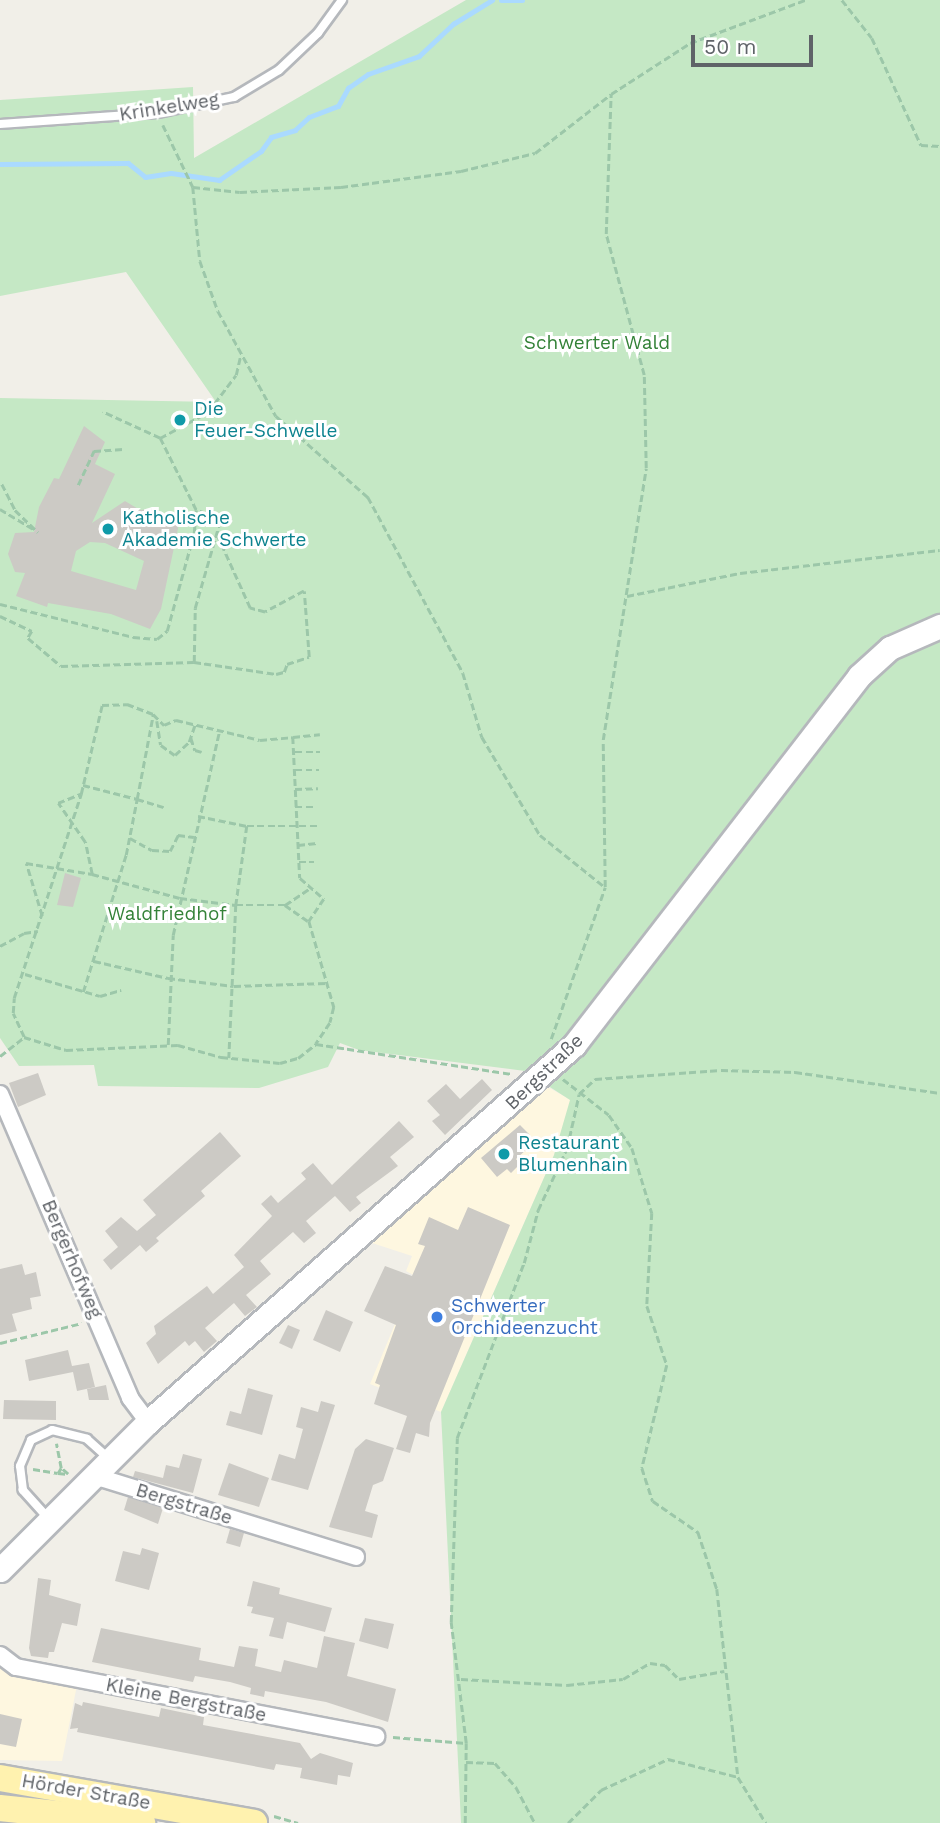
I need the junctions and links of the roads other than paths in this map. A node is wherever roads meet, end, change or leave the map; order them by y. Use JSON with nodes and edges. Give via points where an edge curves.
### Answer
{"nodes":[{"id":1,"x":342,"y":0,"type":"edge"},
{"id":2,"x":0,"y":124,"type":"edge"},
{"id":3,"x":940,"y":626,"type":"edge"},
{"id":4,"x":0,"y":1094,"type":"edge"},
{"id":5,"x":148,"y":1422,"type":"junction"},
{"id":6,"x":102,"y":1466,"type":"junction"},
{"id":7,"x":50,"y":1519,"type":"junction"},
{"id":8,"x":356,"y":1557,"type":"dead end"},
{"id":9,"x":3,"y":1561,"type":"edge"},
{"id":10,"x":0,"y":1655,"type":"edge"},
{"id":11,"x":376,"y":1736,"type":"road end"},
{"id":12,"x":0,"y":1778,"type":"edge"},
{"id":13,"x":0,"y":1808,"type":"edge"},
{"id":14,"x":142,"y":1823,"type":"edge"},
{"id":15,"x":254,"y":1823,"type":"edge"}],
"edges":[{"from":1,"to":2,"type":"lane","name":"Krinkelweg","via":[[318,33],[279,69],[234,97],[158,113]]},
{"from":3,"to":5,"type":"main road","name":"Bergstraße","via":[[890,648],[859,676],[594,1021],[551,1068]]},
{"from":4,"to":5,"type":"street","name":"Bergerhofweg","via":[[130,1398]]},
{"from":5,"to":6,"type":"main road","name":"Bergstraße"},
{"from":6,"to":7,"type":"main road","name":"Bergstraße"},
{"from":6,"to":7,"type":"lane","via":[[87,1439],[52,1430],[31,1440],[20,1466],[23,1490]]},
{"from":6,"to":8,"type":"street","name":"Bergstraße","via":[[101,1478]]},
{"from":7,"to":9,"type":"main road","name":"Bergstraße"},
{"from":10,"to":11,"type":"street","name":"Kleine Bergstraße","via":[[16,1667]]},
{"from":12,"to":15,"type":"main road","name":"Hörder Straße"},
{"from":13,"to":14,"type":"main road","name":"Hörder Straße"}]}
